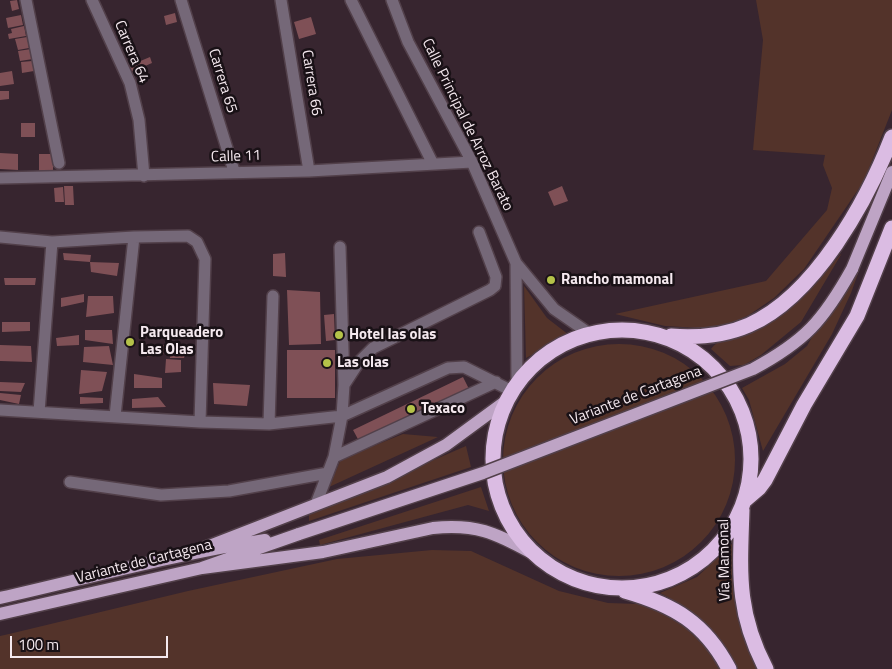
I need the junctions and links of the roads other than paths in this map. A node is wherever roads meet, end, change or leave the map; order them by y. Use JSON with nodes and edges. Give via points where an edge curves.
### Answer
{"nodes":[{"id":1,"x":26,"y":0,"type":"edge"},
{"id":2,"x":92,"y":0,"type":"edge"},
{"id":3,"x":182,"y":0,"type":"edge"},
{"id":4,"x":281,"y":0,"type":"edge"},
{"id":5,"x":351,"y":0,"type":"edge"},
{"id":6,"x":392,"y":0,"type":"edge"},
{"id":7,"x":892,"y":137,"type":"edge"},
{"id":8,"x":472,"y":162,"type":"junction"},
{"id":9,"x":59,"y":163,"type":"dead end"},
{"id":10,"x":433,"y":164,"type":"junction"},
{"id":11,"x":234,"y":171,"type":"junction"},
{"id":12,"x":309,"y":171,"type":"junction"},
{"id":13,"x":892,"y":172,"type":"edge"},
{"id":14,"x":144,"y":176,"type":"junction"},
{"id":15,"x":0,"y":178,"type":"edge"},
{"id":16,"x":892,"y":228,"type":"edge"},
{"id":17,"x":479,"y":232,"type":"dead end"},
{"id":18,"x":0,"y":237,"type":"edge"},
{"id":19,"x":134,"y":237,"type":"junction"},
{"id":20,"x":52,"y":242,"type":"junction"},
{"id":21,"x":340,"y":247,"type":"dead end"},
{"id":22,"x":516,"y":263,"type":"junction"},
{"id":23,"x":273,"y":296,"type":"dead end"},
{"id":24,"x":590,"y":334,"type":"junction"},
{"id":25,"x":661,"y":336,"type":"junction"},
{"id":26,"x":496,"y":382,"type":"junction"},
{"id":27,"x":344,"y":385,"type":"junction"},
{"id":28,"x":511,"y":392,"type":"junction"},
{"id":29,"x":0,"y":410,"type":"edge"},
{"id":30,"x":39,"y":412,"type":"junction"},
{"id":31,"x":115,"y":416,"type":"junction"},
{"id":32,"x":342,"y":416,"type":"junction"},
{"id":33,"x":200,"y":422,"type":"junction"},
{"id":34,"x":268,"y":424,"type":"junction"},
{"id":35,"x":334,"y":457,"type":"junction"},
{"id":36,"x":328,"y":473,"type":"junction"},
{"id":37,"x":70,"y":482,"type":"dead end"},
{"id":38,"x":743,"y":503,"type":"junction"},
{"id":39,"x":316,"y":504,"type":"junction"},
{"id":40,"x":297,"y":535,"type":"junction"},
{"id":41,"x":199,"y":550,"type":"junction"},
{"id":42,"x":532,"y":553,"type":"junction"},
{"id":43,"x":202,"y":568,"type":"junction"},
{"id":44,"x":612,"y":587,"type":"junction"},
{"id":45,"x":0,"y":598,"type":"edge"},
{"id":46,"x":0,"y":614,"type":"edge"},
{"id":47,"x":729,"y":669,"type":"edge"},
{"id":48,"x":766,"y":669,"type":"edge"}],
"edges":[{"from":1,"to":9,"type":"street"},
{"from":2,"to":14,"type":"street","name":"Carrera 64","via":[[130,83],[139,120]]},
{"from":3,"to":11,"type":"street","name":"Carrera 65"},
{"from":4,"to":12,"type":"street","name":"Carrera 66"},
{"from":5,"to":10,"type":"street"},
{"from":6,"to":8,"type":"street","name":"Calle Principal de Arroz Barato","via":[[408,42]]},
{"from":7,"to":25,"type":"highway","via":[[877,176],[851,220],[812,274],[787,299],[765,316],[734,331],[694,338]]},
{"from":8,"to":10,"type":"street","name":"Calle 11"},
{"from":8,"to":22,"type":"street","name":"Calle Principal de Arroz Barato"},
{"from":10,"to":12,"type":"street","name":"Calle 11"},
{"from":11,"to":12,"type":"street","name":"Calle 11"},
{"from":11,"to":14,"type":"street","name":"Calle 11"},
{"from":13,"to":40,"type":"main road","name":"Variante de Cartagena","bridge":true,"via":[[852,269],[834,300],[813,328],[788,350],[752,370],[483,474]]},
{"from":14,"to":15,"type":"street","name":"Calle 11"},
{"from":16,"to":38,"type":"highway","via":[[857,316],[804,405],[765,480]]},
{"from":17,"to":27,"type":"street","via":[[496,277],[495,286],[373,348]]},
{"from":18,"to":20,"type":"street"},
{"from":19,"to":20,"type":"street"},
{"from":19,"to":31,"type":"street"},
{"from":19,"to":33,"type":"street","via":[[188,236],[197,242],[205,259]]},
{"from":20,"to":30,"type":"street"},
{"from":21,"to":27,"type":"street"},
{"from":22,"to":24,"type":"street","name":"Calle Principal de Arroz Barato","via":[[554,309]]},
{"from":22,"to":28,"type":"street","name":"Calle Principal de Arroz Barato"},
{"from":23,"to":34,"type":"street"},
{"from":24,"to":25,"type":"highway","via":[[633,331]]},
{"from":24,"to":28,"type":"highway","via":[[549,353],[531,367]]},
{"from":25,"to":38,"type":"highway","via":[[706,361],[724,379],[737,400],[747,424],[751,449],[751,475]]},
{"from":26,"to":28,"type":"street"},
{"from":26,"to":32,"type":"street","via":[[464,367],[448,368]]},
{"from":26,"to":35,"type":"street"},
{"from":27,"to":32,"type":"street"},
{"from":28,"to":39,"type":"main road","via":[[446,445],[396,472]]},
{"from":28,"to":42,"type":"highway","via":[[497,427],[494,481],[502,507]]},
{"from":29,"to":30,"type":"street"},
{"from":30,"to":31,"type":"street"},
{"from":31,"to":33,"type":"street"},
{"from":32,"to":34,"type":"street"},
{"from":32,"to":35,"type":"street"},
{"from":33,"to":34,"type":"street"},
{"from":35,"to":36,"type":"street"},
{"from":36,"to":37,"type":"street","via":[[229,491],[161,495]]},
{"from":36,"to":39,"type":"street"},
{"from":38,"to":44,"type":"highway","via":[[726,535],[704,559],[668,578],[644,586]]},
{"from":38,"to":48,"type":"highway","name":"Vía Mamonal","via":[[742,603],[747,628]]},
{"from":39,"to":41,"type":"main road"},
{"from":40,"to":41,"type":"main road","name":"Variante de Cartagena"},
{"from":40,"to":43,"type":"main road","name":"Variante de Cartagena"},
{"from":41,"to":45,"type":"main road","name":"Variante de Cartagena"},
{"from":42,"to":43,"type":"main road","via":[[500,535],[470,527],[450,526],[323,552]]},
{"from":42,"to":44,"type":"highway","via":[[569,576]]},
{"from":43,"to":46,"type":"main road","name":"Variante de Cartagena"},
{"from":44,"to":47,"type":"highway","via":[[665,604],[694,623],[710,638]]}]}
